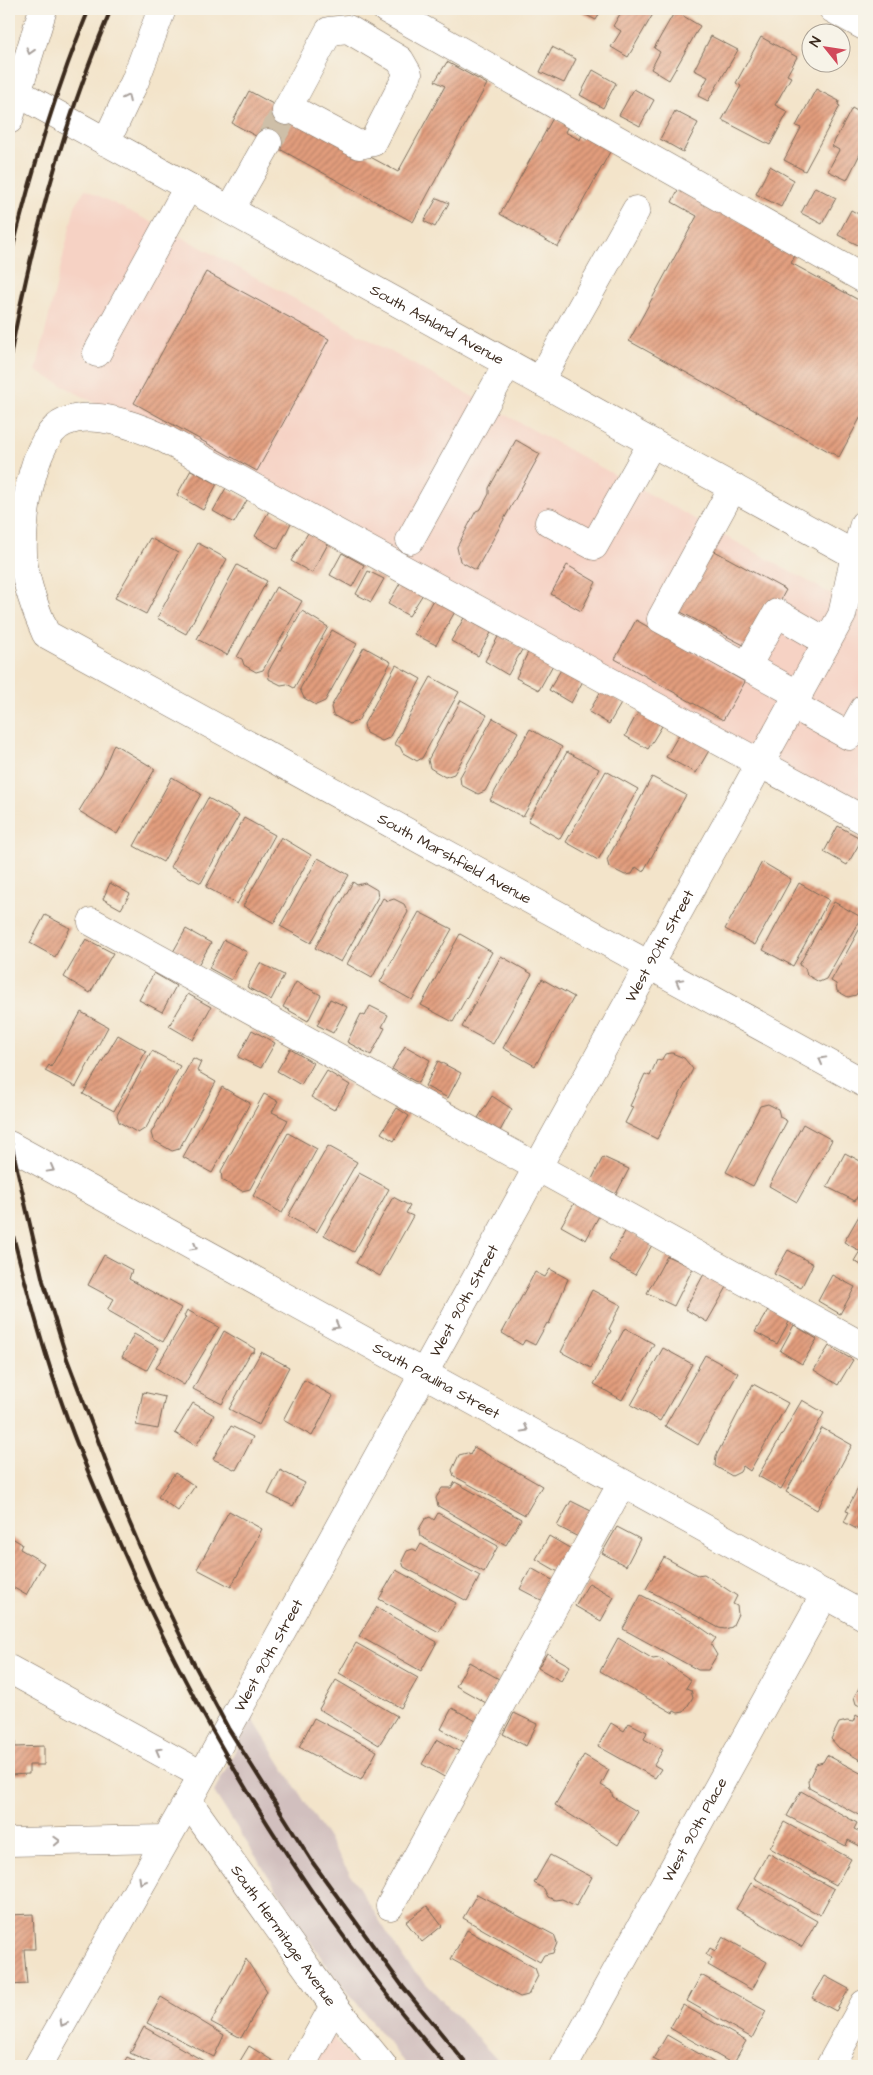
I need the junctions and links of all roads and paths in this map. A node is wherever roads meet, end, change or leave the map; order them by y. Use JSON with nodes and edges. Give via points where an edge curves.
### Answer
{"nodes":[{"id":1,"x":44,"y":9,"type":"edge"},
{"id":2,"x":162,"y":9,"type":"edge"},
{"id":3,"x":386,"y":9,"type":"edge"},
{"id":4,"x":833,"y":9,"type":"edge"},
{"id":5,"x":864,"y":26,"type":"edge"},
{"id":6,"x":13,"y":91,"type":"edge"},
{"id":7,"x":287,"y":109,"type":"joint"},
{"id":8,"x":9,"y":120,"type":"edge"},
{"id":9,"x":106,"y":142,"type":"junction"},
{"id":10,"x":268,"y":143,"type":"tunnel mouth"},
{"id":11,"x":188,"y":187,"type":"junction"},
{"id":12,"x":230,"y":210,"type":"junction"},
{"id":13,"x":636,"y":210,"type":"dead end"},
{"id":14,"x":864,"y":279,"type":"edge"},
{"id":15,"x":97,"y":353,"type":"dead end"},
{"id":16,"x":508,"y":363,"type":"junction"},
{"id":17,"x":540,"y":381,"type":"junction"},
{"id":18,"x":652,"y":443,"type":"junction"},
{"id":19,"x":733,"y":487,"type":"junction"},
{"id":20,"x":549,"y":522,"type":"dead end"},
{"id":21,"x":864,"y":524,"type":"edge"},
{"id":22,"x":410,"y":540,"type":"dead end"},
{"id":23,"x":860,"y":557,"type":"edge"},
{"id":24,"x":828,"y":642,"type":"junction"},
{"id":25,"x":746,"y":666,"type":"junction"},
{"id":26,"x":796,"y":700,"type":"junction"},
{"id":27,"x":864,"y":709,"type":"edge"},
{"id":28,"x":760,"y":764,"type":"junction"},
{"id":29,"x":864,"y":820,"type":"edge"},
{"id":30,"x":92,"y":922,"type":"dead end"},
{"id":31,"x":649,"y":965,"type":"junction"},
{"id":32,"x":864,"y":1083,"type":"edge"},
{"id":33,"x":9,"y":1145,"type":"edge"},
{"id":34,"x":537,"y":1168,"type":"junction"},
{"id":35,"x":864,"y":1347,"type":"edge"},
{"id":36,"x":424,"y":1374,"type":"junction"},
{"id":37,"x":622,"y":1483,"type":"junction"},
{"id":38,"x":825,"y":1594,"type":"junction"},
{"id":39,"x":864,"y":1616,"type":"edge"},
{"id":40,"x":9,"y":1670,"type":"edge"},
{"id":41,"x":202,"y":1775,"type":"junction"},
{"id":42,"x":188,"y":1801,"type":"junction"},
{"id":43,"x":166,"y":1839,"type":"junction"},
{"id":44,"x":9,"y":1842,"type":"edge"},
{"id":45,"x":390,"y":1906,"type":"dead end"},
{"id":46,"x":864,"y":2004,"type":"edge"},
{"id":47,"x":334,"y":2006,"type":"junction"},
{"id":48,"x":38,"y":2066,"type":"edge"},
{"id":49,"x":301,"y":2066,"type":"edge"},
{"id":50,"x":382,"y":2066,"type":"edge"},
{"id":51,"x":564,"y":2066,"type":"edge"},
{"id":52,"x":830,"y":2066,"type":"edge"}],
"edges":[{"from":1,"to":6,"type":"street","one_way":true},
{"from":9,"to":2,"type":"street","one_way":true,"via":[[135,82]]},
{"from":3,"to":14,"type":"street"},
{"from":4,"to":5,"type":"street"},
{"from":6,"to":8,"type":"street"},
{"from":6,"to":9,"type":"street","name":"South Ashland Avenue"},
{"from":7,"to":7,"type":"street","via":[[329,31],[348,29],[400,60],[408,74],[372,142],[359,145]]},
{"from":9,"to":11,"type":"street","name":"South Ashland Avenue"},
{"from":10,"to":12,"type":"street"},
{"from":11,"to":12,"type":"street","name":"South Ashland Avenue"},
{"from":11,"to":15,"type":"street"},
{"from":12,"to":16,"type":"street","name":"South Ashland Avenue"},
{"from":13,"to":17,"type":"street"},
{"from":16,"to":17,"type":"street","name":"South Ashland Avenue"},
{"from":16,"to":22,"type":"street"},
{"from":17,"to":18,"type":"street","name":"South Ashland Avenue"},
{"from":18,"to":19,"type":"street","name":"South Ashland Avenue"},
{"from":18,"to":20,"type":"street","via":[[594,546]]},
{"from":19,"to":23,"type":"street","name":"South Ashland Avenue"},
{"from":19,"to":25,"type":"street","via":[[661,619]]},
{"from":21,"to":23,"type":"street","name":"West 90th Street"},
{"from":23,"to":24,"type":"street","name":"West 90th Street","via":[[842,615]]},
{"from":24,"to":25,"type":"street","via":[[777,613]]},
{"from":24,"to":26,"type":"street","name":"West 90th Street"},
{"from":25,"to":26,"type":"street"},
{"from":26,"to":27,"type":"street","via":[[849,736]]},
{"from":26,"to":28,"type":"street","name":"West 90th Street"},
{"from":28,"to":29,"type":"street"},
{"from":28,"to":31,"type":"street","name":"West 90th Street"},
{"from":28,"to":31,"type":"street","name":"South Marshfield Avenue","via":[[161,436],[110,420],[86,418],[64,422],[48,436],[35,468],[24,525],[24,564],[32,603],[46,634]]},
{"from":30,"to":34,"type":"street"},
{"from":32,"to":31,"type":"street","name":"South Marshfield Avenue","one_way":true},
{"from":31,"to":34,"type":"street","name":"West 90th Street"},
{"from":33,"to":36,"type":"street","name":"South Paulina Street","one_way":true},
{"from":34,"to":35,"type":"street"},
{"from":34,"to":36,"type":"street","name":"West 90th Street"},
{"from":36,"to":37,"type":"street","name":"South Paulina Street","one_way":true},
{"from":36,"to":41,"type":"street","name":"West 90th Street"},
{"from":37,"to":38,"type":"street","name":"South Paulina Street"},
{"from":37,"to":45,"type":"street"},
{"from":38,"to":39,"type":"street","name":"South Paulina Street"},
{"from":38,"to":51,"type":"street","name":"West 90th Place"},
{"from":41,"to":40,"type":"street","one_way":true},
{"from":41,"to":42,"type":"street","name":"West 90th Street"},
{"from":42,"to":43,"type":"street","name":"West 90th Street"},
{"from":42,"to":47,"type":"street","name":"South Hermitage Avenue"},
{"from":44,"to":43,"type":"street","one_way":true},
{"from":43,"to":48,"type":"street","name":"West 90th Street","one_way":true},
{"from":46,"to":52,"type":"street"},
{"from":47,"to":49,"type":"street"},
{"from":47,"to":50,"type":"street","name":"South Hermitage Avenue"}]}
